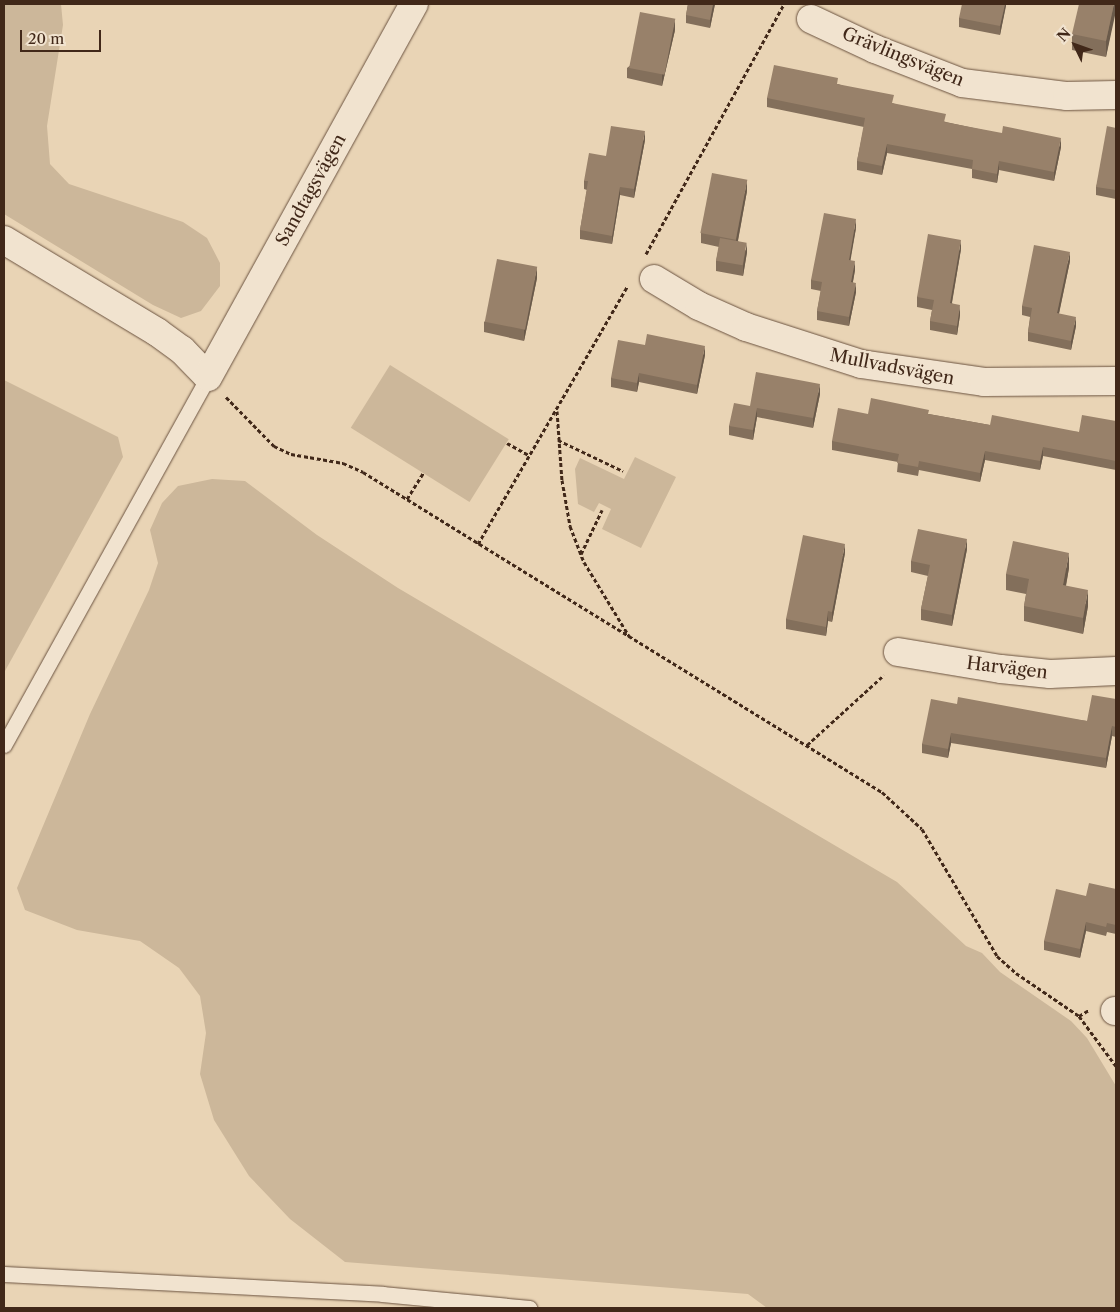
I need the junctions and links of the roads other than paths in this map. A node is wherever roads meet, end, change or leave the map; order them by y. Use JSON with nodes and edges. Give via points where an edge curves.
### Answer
{"nodes":[{"id":1,"x":414,"y":4,"type":"edge"},
{"id":2,"x":811,"y":19,"type":"dead end"},
{"id":3,"x":1116,"y":95,"type":"edge"},
{"id":4,"x":4,"y":240,"type":"edge"},
{"id":5,"x":654,"y":279,"type":"dead end"},
{"id":6,"x":208,"y":377,"type":"junction"},
{"id":7,"x":1116,"y":381,"type":"edge"},
{"id":8,"x":898,"y":652,"type":"road end"},
{"id":9,"x":1116,"y":671,"type":"edge"},
{"id":10,"x":4,"y":745,"type":"edge"},
{"id":11,"x":4,"y":1274,"type":"edge"},
{"id":12,"x":529,"y":1308,"type":"edge"}],
"edges":[{"from":1,"to":6,"type":"street","name":"Sandtagsvägen"},
{"from":2,"to":3,"type":"street","name":"Grävlingsvägen","via":[[875,49],[962,82],[1067,96]]},
{"from":4,"to":6,"type":"street","via":[[157,332],[182,350]]},
{"from":5,"to":7,"type":"street","name":"Mullvadsvägen","via":[[699,306],[746,327],[861,364],[984,382]]},
{"from":6,"to":10,"type":"lane"},
{"from":8,"to":9,"type":"street","name":"Harvägen","via":[[1050,674]]},
{"from":11,"to":12,"type":"lane","via":[[382,1294]]}]}
